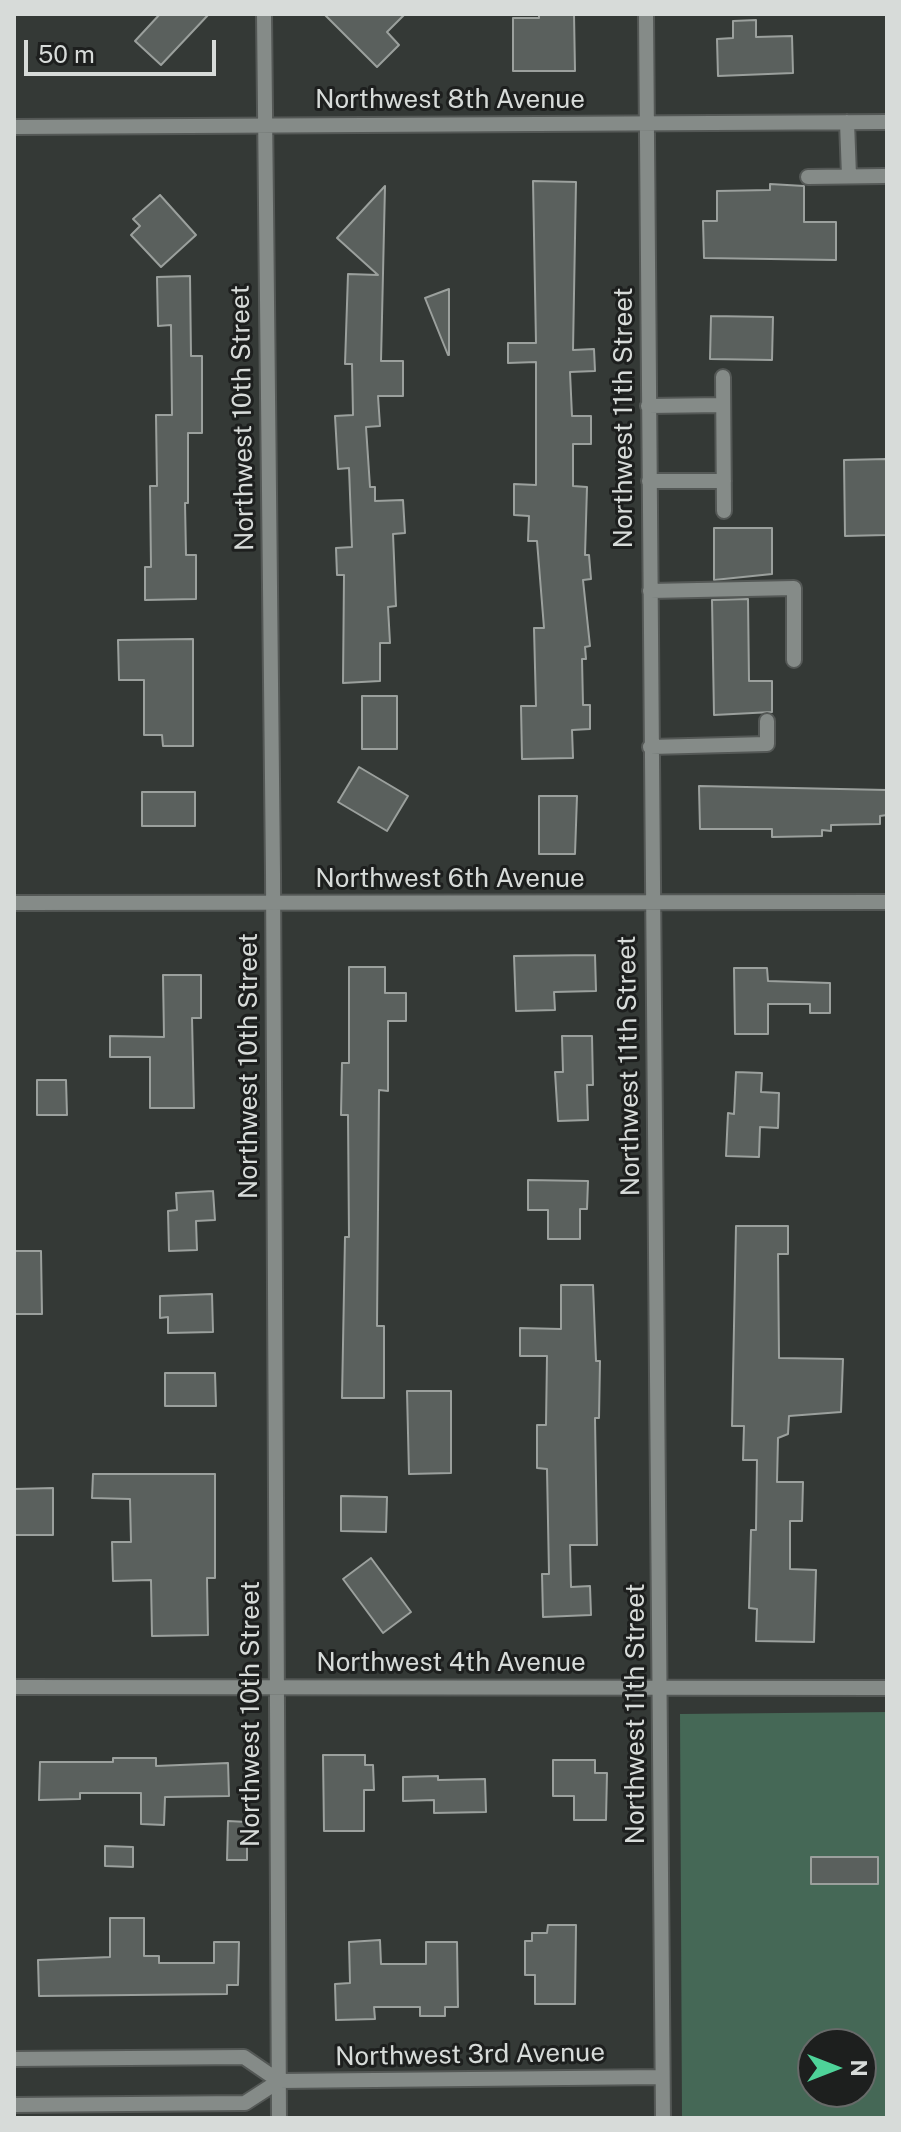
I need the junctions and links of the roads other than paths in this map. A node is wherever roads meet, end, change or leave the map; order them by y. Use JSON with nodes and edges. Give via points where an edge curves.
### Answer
{"nodes":[{"id":1,"x":264,"y":14,"type":"edge"},
{"id":2,"x":646,"y":14,"type":"edge"},
{"id":3,"x":646,"y":122,"type":"junction"},
{"id":4,"x":847,"y":122,"type":"junction"},
{"id":5,"x":887,"y":122,"type":"edge"},
{"id":6,"x":264,"y":125,"type":"junction"},
{"id":7,"x":14,"y":127,"type":"edge"},
{"id":8,"x":849,"y":176,"type":"junction"},
{"id":9,"x":884,"y":176,"type":"dead end"},
{"id":10,"x":808,"y":177,"type":"dead end"},
{"id":11,"x":723,"y":377,"type":"dead end"},
{"id":12,"x":723,"y":405,"type":"junction"},
{"id":13,"x":648,"y":406,"type":"junction"},
{"id":14,"x":649,"y":481,"type":"junction"},
{"id":15,"x":724,"y":481,"type":"junction"},
{"id":16,"x":724,"y":511,"type":"dead end"},
{"id":17,"x":650,"y":591,"type":"junction"},
{"id":18,"x":794,"y":660,"type":"dead end"},
{"id":19,"x":767,"y":721,"type":"dead end"},
{"id":20,"x":650,"y":747,"type":"junction"},
{"id":21,"x":652,"y":902,"type":"junction"},
{"id":22,"x":887,"y":902,"type":"edge"},
{"id":23,"x":14,"y":903,"type":"edge"},
{"id":24,"x":273,"y":903,"type":"junction"},
{"id":25,"x":14,"y":1687,"type":"edge"},
{"id":26,"x":275,"y":1687,"type":"junction"},
{"id":27,"x":660,"y":1688,"type":"junction"},
{"id":28,"x":887,"y":1688,"type":"edge"},
{"id":29,"x":14,"y":2059,"type":"edge"},
{"id":30,"x":662,"y":2077,"type":"junction"},
{"id":31,"x":279,"y":2081,"type":"junction"},
{"id":32,"x":14,"y":2105,"type":"edge"},
{"id":33,"x":279,"y":2118,"type":"edge"},
{"id":34,"x":663,"y":2118,"type":"edge"}],
"edges":[{"from":1,"to":6,"type":"street","name":"Northwest 10th Street"},
{"from":2,"to":3,"type":"street","name":"Northwest 11th Street"},
{"from":3,"to":4,"type":"street","name":"Northwest 8th Avenue"},
{"from":3,"to":6,"type":"street","name":"Northwest 8th Avenue"},
{"from":3,"to":13,"type":"street","name":"Northwest 11th Street"},
{"from":4,"to":5,"type":"street","name":"Northwest 8th Avenue"},
{"from":4,"to":8,"type":"street"},
{"from":6,"to":7,"type":"street","name":"Northwest 8th Avenue"},
{"from":6,"to":24,"type":"street","name":"Northwest 10th Street"},
{"from":8,"to":9,"type":"street"},
{"from":8,"to":10,"type":"street"},
{"from":11,"to":12,"type":"street"},
{"from":12,"to":13,"type":"street"},
{"from":12,"to":15,"type":"street"},
{"from":13,"to":14,"type":"street","name":"Northwest 11th Street"},
{"from":14,"to":15,"type":"street"},
{"from":14,"to":17,"type":"street","name":"Northwest 11th Street"},
{"from":15,"to":16,"type":"street"},
{"from":17,"to":18,"type":"street","via":[[794,588]]},
{"from":17,"to":20,"type":"street","name":"Northwest 11th Street"},
{"from":19,"to":20,"type":"street","via":[[767,744]]},
{"from":20,"to":21,"type":"street","name":"Northwest 11th Street"},
{"from":21,"to":22,"type":"street","name":"Northwest 6th Avenue"},
{"from":21,"to":24,"type":"street","name":"Northwest 6th Avenue"},
{"from":21,"to":27,"type":"street","name":"Northwest 11th Street"},
{"from":23,"to":24,"type":"street","name":"Northwest 6th Avenue"},
{"from":24,"to":26,"type":"street","name":"Northwest 10th Street"},
{"from":25,"to":26,"type":"street","name":"Northwest 4th Avenue"},
{"from":26,"to":27,"type":"street","name":"Northwest 4th Avenue"},
{"from":26,"to":31,"type":"street","name":"Northwest 10th Street"},
{"from":27,"to":28,"type":"street","name":"Northwest 4th Avenue"},
{"from":27,"to":30,"type":"street","name":"Northwest 11th Street"},
{"from":29,"to":31,"type":"street","via":[[244,2057]]},
{"from":30,"to":31,"type":"street","name":"Northwest 3rd Avenue"},
{"from":30,"to":34,"type":"street","name":"Northwest 11th Street"},
{"from":31,"to":32,"type":"street","via":[[245,2103]]},
{"from":31,"to":33,"type":"street","name":"Northwest 10th Street"}]}
